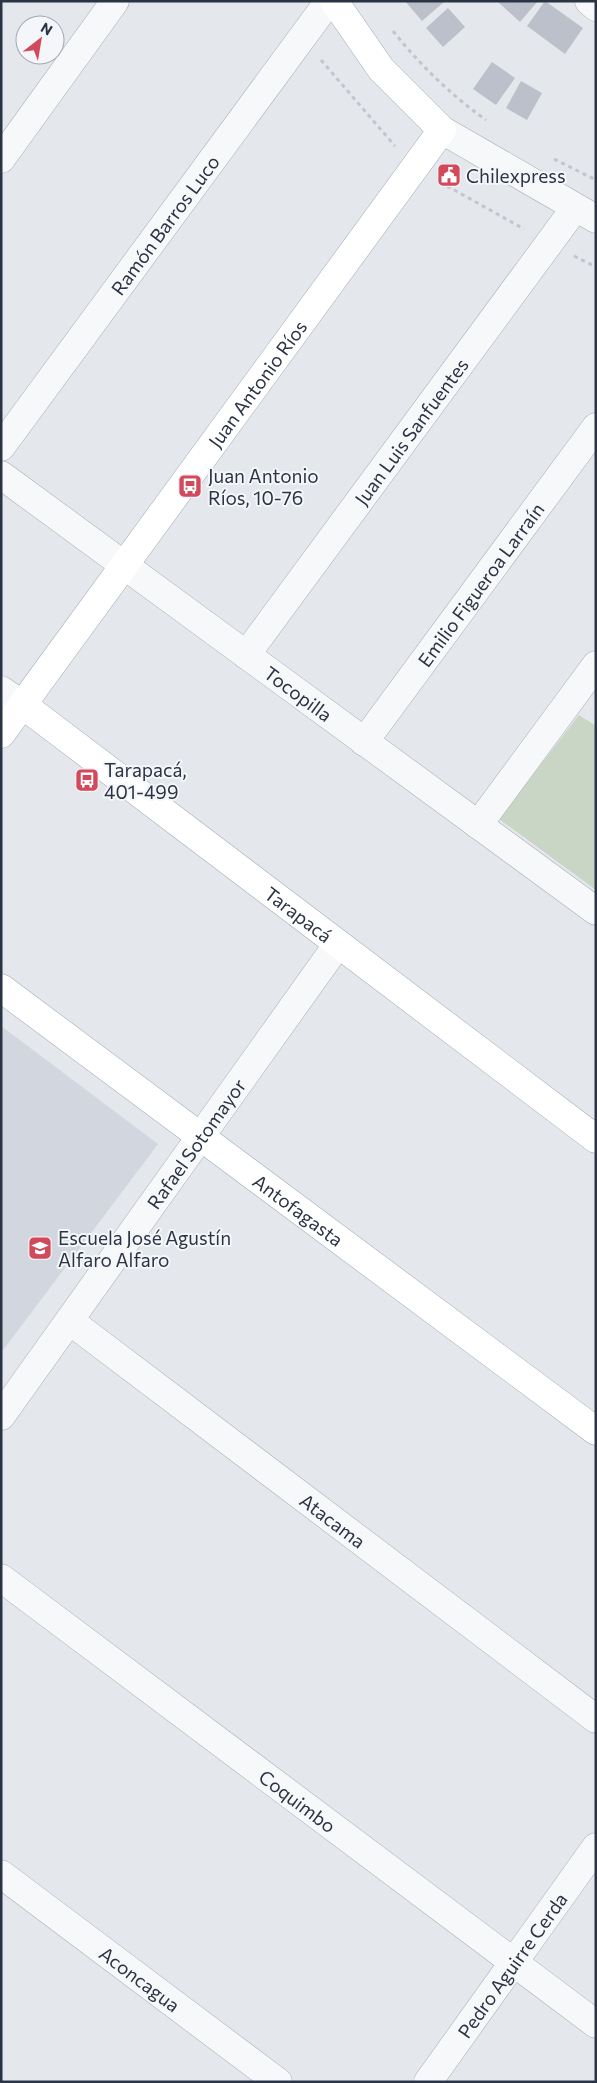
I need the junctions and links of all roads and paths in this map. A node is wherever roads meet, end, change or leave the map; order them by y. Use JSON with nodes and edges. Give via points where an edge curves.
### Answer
{"nodes":[{"id":1,"x":115,"y":1,"type":"edge"},
{"id":2,"x":329,"y":1,"type":"edge"},
{"id":3,"x":334,"y":1,"type":"edge"},
{"id":4,"x":589,"y":1,"type":"edge"},
{"id":5,"x":596,"y":7,"type":"edge"},
{"id":6,"x":392,"y":30,"type":"dead end"},
{"id":7,"x":302,"y":39,"type":"junction"},
{"id":8,"x":492,"y":123,"type":"dead end"},
{"id":9,"x":442,"y":130,"type":"junction"},
{"id":10,"x":547,"y":155,"type":"dead end"},
{"id":11,"x":1,"y":159,"type":"edge"},
{"id":12,"x":414,"y":168,"type":"junction"},
{"id":13,"x":596,"y":180,"type":"edge"},
{"id":14,"x":585,"y":214,"type":"edge"},
{"id":15,"x":549,"y":243,"type":"junction"},
{"id":16,"x":596,"y":427,"type":"edge"},
{"id":17,"x":1,"y":447,"type":"edge"},
{"id":18,"x":1,"y":475,"type":"edge"},
{"id":19,"x":124,"y":566,"type":"junction"},
{"id":20,"x":246,"y":655,"type":"junction"},
{"id":21,"x":596,"y":665,"type":"edge"},
{"id":22,"x":12,"y":698,"type":"edge"},
{"id":23,"x":1,"y":734,"type":"edge"},
{"id":24,"x":364,"y":742,"type":"junction"},
{"id":25,"x":478,"y":825,"type":"junction"},
{"id":26,"x":596,"y":911,"type":"edge"},
{"id":27,"x":338,"y":944,"type":"junction"},
{"id":28,"x":1,"y":988,"type":"edge"},
{"id":29,"x":201,"y":1136,"type":"junction"},
{"id":30,"x":596,"y":1139,"type":"edge"},
{"id":31,"x":70,"y":1321,"type":"junction"},
{"id":32,"x":1,"y":1416,"type":"edge"},
{"id":33,"x":596,"y":1430,"type":"edge"},
{"id":34,"x":1,"y":1578,"type":"edge"},
{"id":35,"x":596,"y":1719,"type":"edge"},
{"id":36,"x":596,"y":1847,"type":"edge"},
{"id":37,"x":1,"y":1874,"type":"edge"},
{"id":38,"x":513,"y":1962,"type":"junction"},
{"id":39,"x":596,"y":2024,"type":"edge"},
{"id":40,"x":278,"y":2082,"type":"edge"},
{"id":41,"x":428,"y":2082,"type":"edge"}],
"edges":[{"from":1,"to":11,"type":"street"},
{"from":2,"to":7,"type":"street","name":"Ramón Barros Luco"},
{"from":3,"to":9,"type":"main road","via":[[381,69]]},
{"from":4,"to":5,"type":"street"},
{"from":6,"to":8,"type":"path","via":[[436,79]]},
{"from":7,"to":12,"type":"path"},
{"from":7,"to":17,"type":"street","name":"Ramón Barros Luco"},
{"from":9,"to":12,"type":"main road","name":"Juan Antonio Ríos"},
{"from":9,"to":14,"type":"street"},
{"from":10,"to":13,"type":"path"},
{"from":12,"to":15,"type":"path"},
{"from":12,"to":19,"type":"main road","name":"Juan Antonio Ríos"},
{"from":14,"to":15,"type":"street","name":"Juan Luis Sanfuentes"},
{"from":15,"to":20,"type":"street","name":"Juan Luis Sanfuentes"},
{"from":16,"to":24,"type":"street","name":"Emilio Figueroa Larraín"},
{"from":18,"to":19,"type":"street","name":"Tocopilla"},
{"from":19,"to":20,"type":"street","name":"Tocopilla"},
{"from":19,"to":22,"type":"main road","name":"Juan Antonio Ríos"},
{"from":20,"to":24,"type":"street","name":"Tocopilla"},
{"from":21,"to":25,"type":"street"},
{"from":22,"to":23,"type":"main road","name":"Juan Antonio Ríos"},
{"from":22,"to":27,"type":"main road","name":"Tarapacá"},
{"from":24,"to":25,"type":"street","name":"Tocopilla"},
{"from":25,"to":26,"type":"street","name":"Tocopilla"},
{"from":27,"to":29,"type":"street","name":"Rafael Sotomayor"},
{"from":27,"to":30,"type":"main road","name":"Tarapacá"},
{"from":28,"to":29,"type":"main road","name":"Antofagasta"},
{"from":29,"to":31,"type":"street","name":"Rafael Sotomayor"},
{"from":29,"to":33,"type":"main road","name":"Antofagasta"},
{"from":31,"to":32,"type":"street","name":"Rafael Sotomayor"},
{"from":31,"to":35,"type":"street","name":"Atacama"},
{"from":34,"to":38,"type":"street","name":"Coquimbo"},
{"from":36,"to":38,"type":"street","name":"Pedro Aguirre Cerda"},
{"from":37,"to":40,"type":"street","name":"Aconcagua"},
{"from":38,"to":39,"type":"street","name":"Coquimbo"},
{"from":38,"to":41,"type":"street","name":"Pedro Aguirre Cerda"}]}
